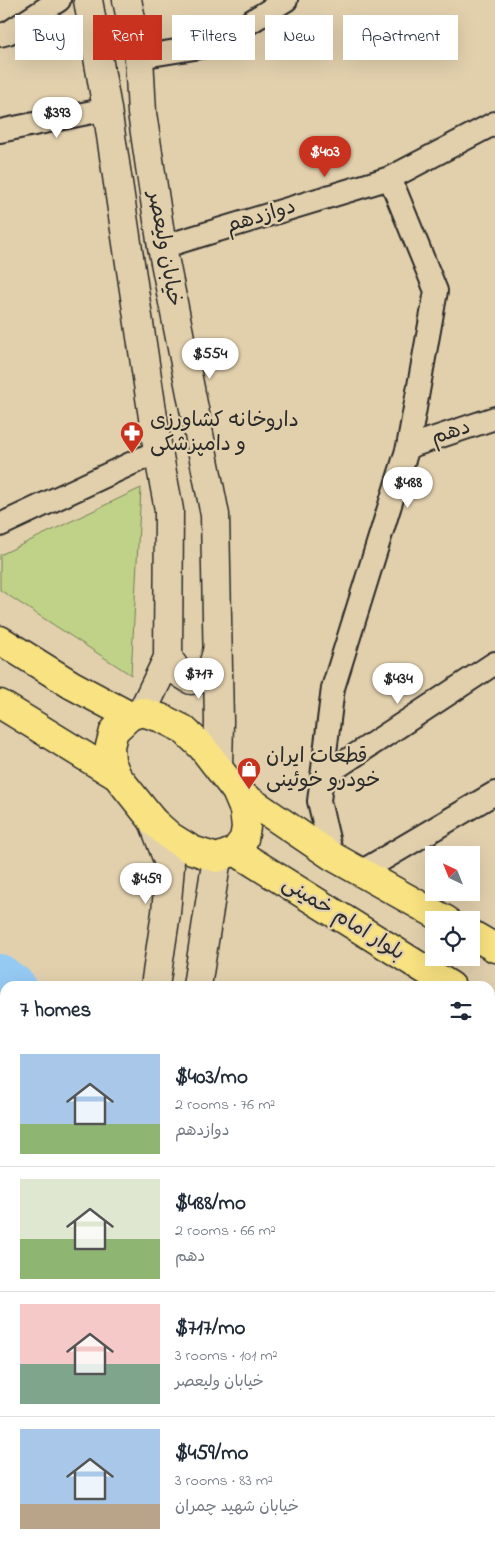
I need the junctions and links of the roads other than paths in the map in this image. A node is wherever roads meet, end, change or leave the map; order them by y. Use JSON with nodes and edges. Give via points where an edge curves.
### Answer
{"nodes":[{"id":1,"x":59,"y":0,"type":"edge"},
{"id":2,"x":88,"y":0,"type":"edge"},
{"id":3,"x":128,"y":0,"type":"edge"},
{"id":4,"x":286,"y":0,"type":"edge"},
{"id":5,"x":131,"y":15,"type":"edge"},
{"id":6,"x":0,"y":35,"type":"edge"},
{"id":7,"x":162,"y":53,"type":"edge"},
{"id":8,"x":138,"y":60,"type":"edge"},
{"id":9,"x":107,"y":109,"type":"junction"},
{"id":10,"x":495,"y":123,"type":"edge"},
{"id":11,"x":0,"y":131,"type":"edge"},
{"id":12,"x":390,"y":178,"type":"junction"},
{"id":13,"x":162,"y":247,"type":"junction"},
{"id":14,"x":495,"y":418,"type":"edge"},
{"id":15,"x":408,"y":448,"type":"junction"},
{"id":16,"x":158,"y":451,"type":"junction"},
{"id":17,"x":0,"y":525,"type":"edge"},
{"id":18,"x":0,"y":640,"type":"edge"},
{"id":19,"x":217,"y":652,"type":"junction"},
{"id":20,"x":168,"y":658,"type":"junction"},
{"id":21,"x":495,"y":663,"type":"edge"},
{"id":22,"x":0,"y":704,"type":"edge"},
{"id":23,"x":136,"y":714,"type":"junction"},
{"id":24,"x":218,"y":766,"type":"junction"},
{"id":25,"x":117,"y":776,"type":"junction"},
{"id":26,"x":322,"y":777,"type":"junction"},
{"id":27,"x":236,"y":791,"type":"junction"},
{"id":28,"x":495,"y":793,"type":"edge"},
{"id":29,"x":153,"y":821,"type":"junction"},
{"id":30,"x":226,"y":854,"type":"junction"},
{"id":31,"x":332,"y":856,"type":"junction"},
{"id":32,"x":362,"y":872,"type":"junction"},
{"id":33,"x":430,"y":911,"type":"edge"},
{"id":34,"x":480,"y":939,"type":"edge"},
{"id":35,"x":495,"y":948,"type":"edge"},
{"id":36,"x":156,"y":981,"type":"edge"},
{"id":37,"x":198,"y":981,"type":"edge"},
{"id":38,"x":442,"y":981,"type":"edge"}],
"edges":[{"from":1,"to":6,"type":"street"},
{"from":2,"to":9,"type":"main road","name":"خیابان ولیعصر"},
{"from":3,"to":5,"type":"main road","name":"خیابان ولیعصر"},
{"from":4,"to":7,"type":"street","via":[[213,44]]},
{"from":8,"to":13,"type":"main road","name":"خیابان ولیعصر","via":[[142,113]]},
{"from":9,"to":11,"type":"street"},
{"from":9,"to":16,"type":"main road","name":"خیابان ولیعصر"},
{"from":10,"to":12,"type":"street","name":"دوازدهم"},
{"from":12,"to":13,"type":"street","name":"دوازدهم"},
{"from":12,"to":15,"type":"street","via":[[436,291]]},
{"from":13,"to":19,"type":"main road","name":"خیابان ولیعصر","via":[[215,515]]},
{"from":14,"to":15,"type":"street","name":"دهم"},
{"from":15,"to":26,"type":"street","via":[[333,688]]},
{"from":16,"to":17,"type":"street"},
{"from":16,"to":20,"type":"main road","name":"خیابان ولیعصر","via":[[169,510]]},
{"from":18,"to":23,"type":"main road","via":[[72,686]]},
{"from":19,"to":20,"type":"main road","via":[[212,668],[204,678],[191,680],[177,671]]},
{"from":19,"to":24,"type":"main road","name":"خیابان ولیعصر"},
{"from":20,"to":23,"type":"main road","name":"خیابان ولیعصر"},
{"from":21,"to":26,"type":"street"},
{"from":22,"to":25,"type":"main road"},
{"from":23,"to":24,"type":"main road","via":[[161,718],[183,729]]},
{"from":23,"to":25,"type":"main road","via":[[114,731],[110,746]]},
{"from":24,"to":27,"type":"main road"},
{"from":25,"to":29,"type":"main road","name":"بلوار امام خمینی"},
{"from":26,"to":31,"type":"street","via":[[319,801]]},
{"from":27,"to":30,"type":"main road","via":[[244,810],[244,840]]},
{"from":27,"to":31,"type":"main road"},
{"from":28,"to":32,"type":"street"},
{"from":29,"to":30,"type":"main road","name":"بلوار امام خمینی","via":[[192,850]]},
{"from":29,"to":36,"type":"main road","via":[[170,866]]},
{"from":30,"to":37,"type":"main road"},
{"from":30,"to":38,"type":"main road","name":"بلوار امام خمینی"},
{"from":31,"to":32,"type":"main road"},
{"from":32,"to":33,"type":"main road"},
{"from":34,"to":35,"type":"main road"}]}
